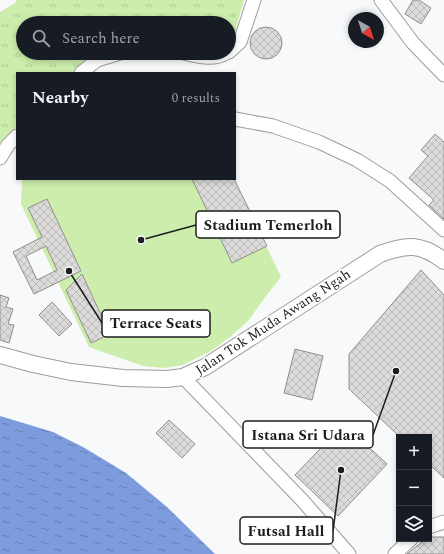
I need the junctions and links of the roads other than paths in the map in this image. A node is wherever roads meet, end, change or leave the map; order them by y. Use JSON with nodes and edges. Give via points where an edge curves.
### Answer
{"nodes":[{"id":1,"x":254,"y":0,"type":"edge"},
{"id":2,"x":381,"y":0,"type":"edge"},
{"id":3,"x":236,"y":46,"type":"edge"},
{"id":4,"x":97,"y":60,"type":"edge"},
{"id":5,"x":82,"y":72,"type":"edge"},
{"id":6,"x":444,"y":75,"type":"edge"},
{"id":7,"x":236,"y":119,"type":"edge"},
{"id":8,"x":16,"y":137,"type":"edge"},
{"id":9,"x":0,"y":158,"type":"edge"},
{"id":10,"x":444,"y":230,"type":"edge"},
{"id":11,"x":444,"y":261,"type":"edge"},
{"id":12,"x":0,"y":355,"type":"edge"},
{"id":13,"x":183,"y":377,"type":"junction"},
{"id":14,"x":444,"y":522,"type":"edge"},
{"id":15,"x":432,"y":526,"type":"edge"},
{"id":16,"x":408,"y":542,"type":"edge"},
{"id":17,"x":349,"y":554,"type":"edge"},
{"id":18,"x":395,"y":554,"type":"edge"}],
"edges":[{"from":1,"to":3,"type":"street","via":[[240,42]]},
{"from":2,"to":6,"type":"street","via":[[413,43]]},
{"from":4,"to":5,"type":"street"},
{"from":7,"to":10,"type":"street","via":[[274,126],[319,142],[357,160],[390,181]]},
{"from":8,"to":9,"type":"street"},
{"from":11,"to":13,"type":"main road","name":"Jalan Tok Muda Awang Ngah","via":[[426,250],[411,246],[380,254],[205,368]]},
{"from":12,"to":13,"type":"main road","name":"Jalan Tok Muda Awang Ngah","via":[[33,364],[97,375],[146,379]]},
{"from":13,"to":17,"type":"street","via":[[302,500]]},
{"from":14,"to":15,"type":"street"},
{"from":16,"to":18,"type":"street"}]}
